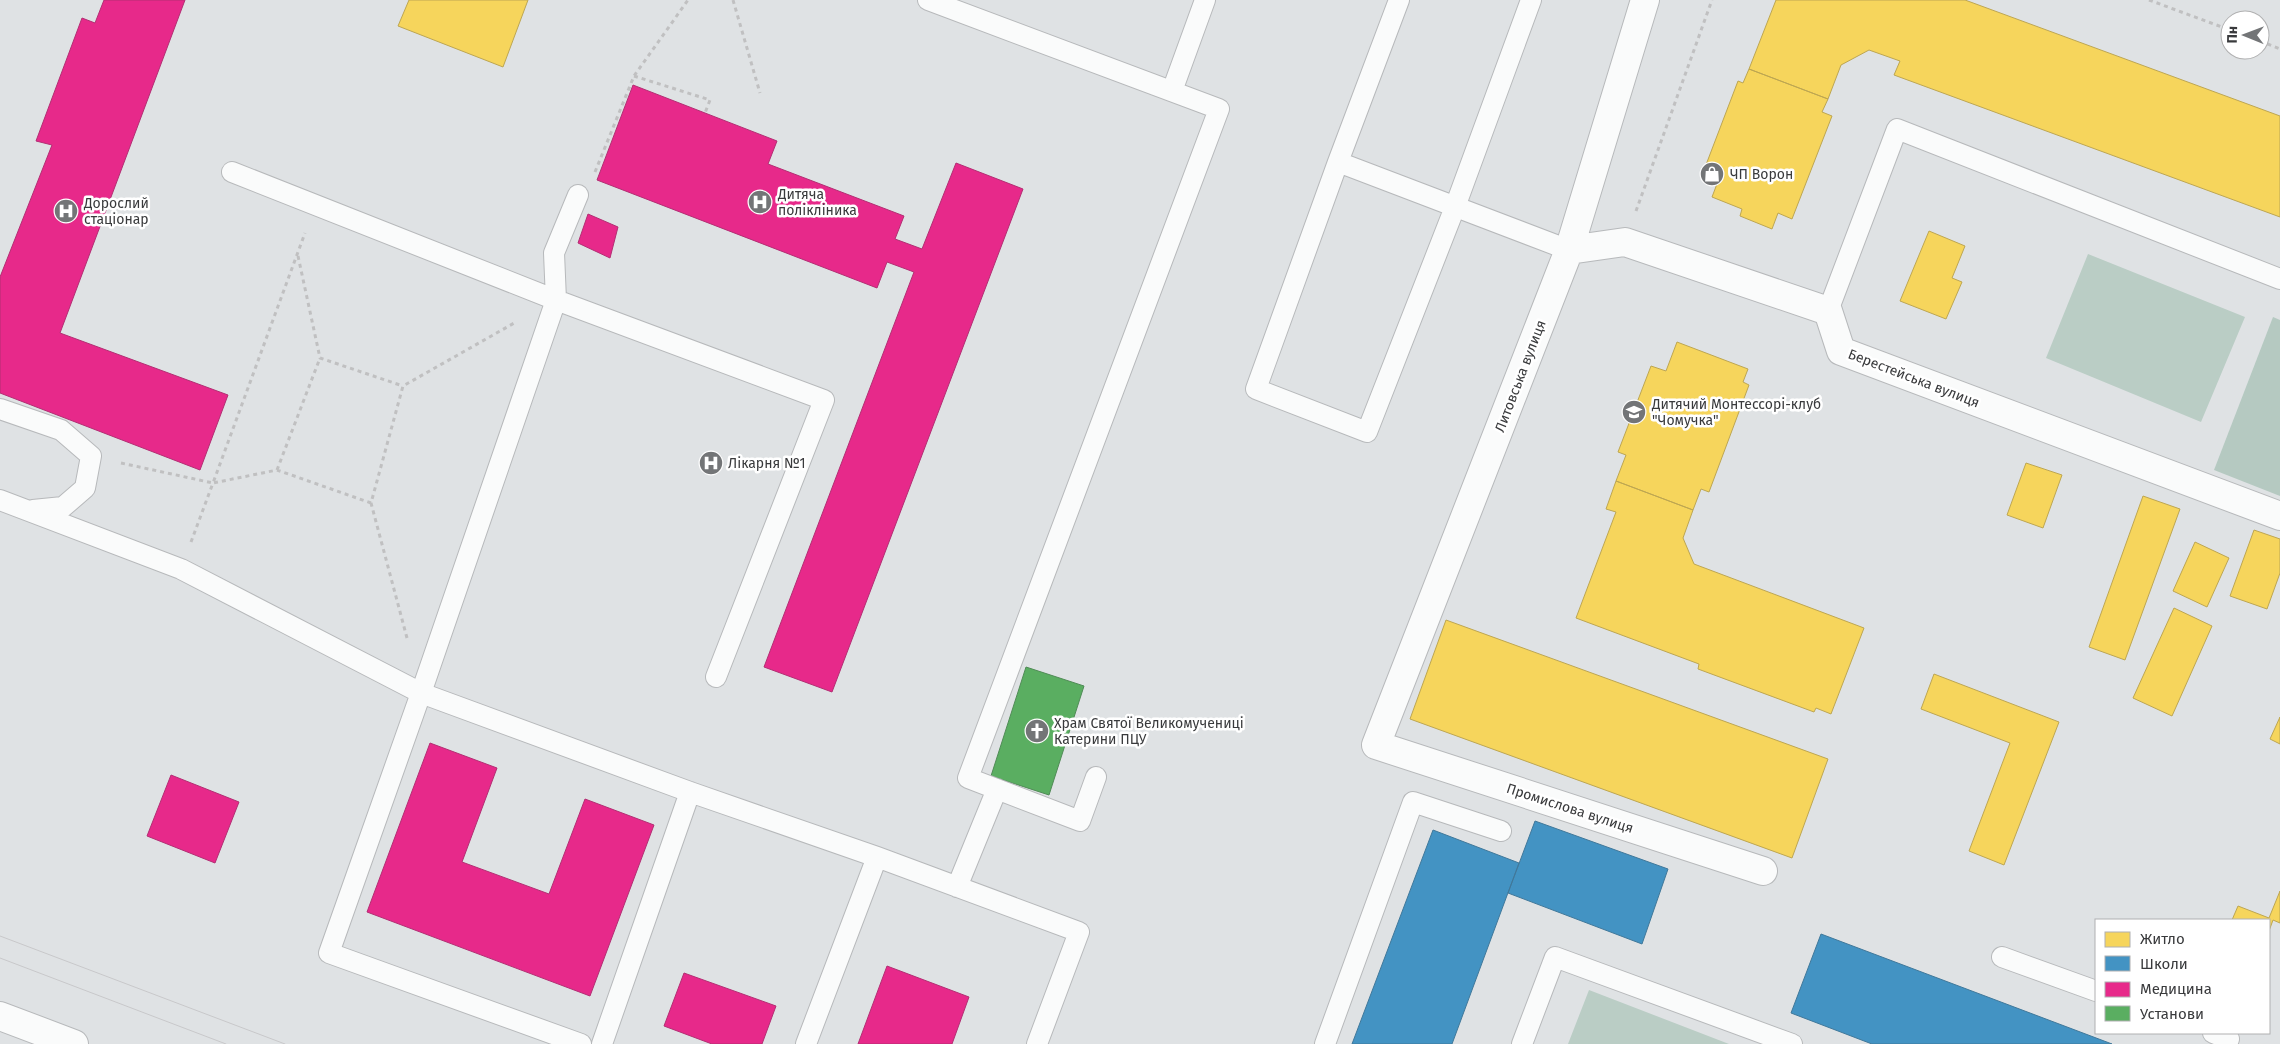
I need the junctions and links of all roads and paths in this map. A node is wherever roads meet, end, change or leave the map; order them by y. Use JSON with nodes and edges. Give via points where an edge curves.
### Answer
{"nodes":[{"id":1,"x":688,"y":0,"type":"edge"},
{"id":2,"x":732,"y":0,"type":"edge"},
{"id":3,"x":928,"y":0,"type":"edge"},
{"id":4,"x":1205,"y":0,"type":"edge"},
{"id":5,"x":1399,"y":0,"type":"edge"},
{"id":6,"x":1532,"y":0,"type":"edge"},
{"id":7,"x":1645,"y":0,"type":"edge"},
{"id":8,"x":1712,"y":0,"type":"edge"},
{"id":9,"x":2149,"y":0,"type":"edge"},
{"id":10,"x":2220,"y":26,"type":"edge"},
{"id":11,"x":634,"y":76,"type":"junction"},
{"id":12,"x":1172,"y":91,"type":"junction"},
{"id":13,"x":760,"y":93,"type":"dead end"},
{"id":14,"x":705,"y":113,"type":"dead end"},
{"id":15,"x":1338,"y":162,"type":"junction"},
{"id":16,"x":232,"y":172,"type":"dead end"},
{"id":17,"x":578,"y":195,"type":"joint"},
{"id":18,"x":316,"y":204,"type":"junction"},
{"id":19,"x":1455,"y":206,"type":"junction"},
{"id":20,"x":1625,"y":242,"type":"junction"},
{"id":21,"x":1569,"y":250,"type":"junction"},
{"id":22,"x":297,"y":255,"type":"junction"},
{"id":23,"x":2280,"y":279,"type":"edge"},
{"id":24,"x":556,"y":300,"type":"junction"},
{"id":25,"x":1828,"y":311,"type":"junction"},
{"id":26,"x":320,"y":358,"type":"junction"},
{"id":27,"x":403,"y":386,"type":"junction"},
{"id":28,"x":0,"y":409,"type":"edge"},
{"id":29,"x":91,"y":456,"type":"junction"},
{"id":30,"x":277,"y":470,"type":"junction"},
{"id":31,"x":212,"y":483,"type":"junction"},
{"id":32,"x":0,"y":500,"type":"edge"},
{"id":33,"x":371,"y":503,"type":"junction"},
{"id":34,"x":29,"y":511,"type":"junction"},
{"id":35,"x":2280,"y":516,"type":"edge"},
{"id":36,"x":181,"y":569,"type":"junction"},
{"id":37,"x":716,"y":677,"type":"dead end"},
{"id":38,"x":421,"y":693,"type":"junction"},
{"id":39,"x":1376,"y":745,"type":"joint"},
{"id":40,"x":1096,"y":776,"type":"dead end"},
{"id":41,"x":997,"y":789,"type":"junction"},
{"id":42,"x":690,"y":792,"type":"junction"},
{"id":43,"x":1501,"y":831,"type":"dead end"},
{"id":44,"x":877,"y":857,"type":"junction"},
{"id":45,"x":1764,"y":871,"type":"dead end"},
{"id":46,"x":957,"y":887,"type":"junction"},
{"id":47,"x":2002,"y":957,"type":"dead end"},
{"id":48,"x":2095,"y":991,"type":"edge"},
{"id":49,"x":0,"y":1016,"type":"edge"},
{"id":50,"x":2216,"y":1034,"type":"edge"},
{"id":51,"x":74,"y":1044,"type":"edge"},
{"id":52,"x":581,"y":1044,"type":"edge"},
{"id":53,"x":602,"y":1044,"type":"edge"},
{"id":54,"x":806,"y":1044,"type":"edge"},
{"id":55,"x":1037,"y":1044,"type":"edge"},
{"id":56,"x":1325,"y":1044,"type":"edge"},
{"id":57,"x":1522,"y":1044,"type":"edge"},
{"id":58,"x":1792,"y":1044,"type":"edge"},
{"id":59,"x":2228,"y":1044,"type":"edge"}],
"edges":[{"from":1,"to":11,"type":"path"},
{"from":2,"to":13,"type":"path"},
{"from":3,"to":12,"type":"lane"},
{"from":4,"to":12,"type":"lane"},
{"from":5,"to":15,"type":"lane"},
{"from":6,"to":19,"type":"lane"},
{"from":7,"to":21,"type":"street","name":"Литовська вулиця"},
{"from":8,"to":20,"type":"path"},
{"from":9,"to":10,"type":"path"},
{"from":11,"to":14,"type":"path","via":[[710,100]]},
{"from":11,"to":17,"type":"path","via":[[592,180]]},
{"from":12,"to":41,"type":"lane","via":[[1219,109],[968,778]]},
{"from":15,"to":19,"type":"lane"},
{"from":15,"to":19,"type":"lane","via":[[1256,389],[1367,432]]},
{"from":16,"to":18,"type":"lane"},
{"from":17,"to":24,"type":"lane","via":[[554,253]]},
{"from":18,"to":22,"type":"path"},
{"from":18,"to":24,"type":"lane"},
{"from":19,"to":21,"type":"lane"},
{"from":20,"to":21,"type":"street"},
{"from":20,"to":25,"type":"street"},
{"from":21,"to":39,"type":"street","name":"Литовська вулиця"},
{"from":22,"to":26,"type":"path"},
{"from":22,"to":31,"type":"path"},
{"from":23,"to":25,"type":"lane","via":[[1897,129]]},
{"from":24,"to":27,"type":"path"},
{"from":24,"to":37,"type":"lane","via":[[824,400]]},
{"from":24,"to":38,"type":"lane"},
{"from":25,"to":35,"type":"street","name":"Берестейська вулиця","via":[[1841,351]]},
{"from":26,"to":27,"type":"path"},
{"from":26,"to":30,"type":"path"},
{"from":27,"to":33,"type":"path"},
{"from":28,"to":29,"type":"lane","via":[[61,430]]},
{"from":29,"to":31,"type":"path"},
{"from":29,"to":34,"type":"lane","via":[[85,488],[63,507]]},
{"from":30,"to":31,"type":"path"},
{"from":30,"to":33,"type":"path"},
{"from":31,"to":36,"type":"path"},
{"from":32,"to":34,"type":"lane"},
{"from":33,"to":38,"type":"path"},
{"from":34,"to":36,"type":"lane"},
{"from":36,"to":38,"type":"lane"},
{"from":38,"to":42,"type":"lane"},
{"from":38,"to":52,"type":"lane","via":[[329,953]]},
{"from":39,"to":45,"type":"street","name":"Промислова вулиця"},
{"from":40,"to":41,"type":"lane","via":[[1080,821]]},
{"from":41,"to":46,"type":"lane"},
{"from":42,"to":44,"type":"lane"},
{"from":42,"to":53,"type":"lane"},
{"from":43,"to":56,"type":"lane","via":[[1413,802]]},
{"from":44,"to":46,"type":"lane"},
{"from":44,"to":54,"type":"lane"},
{"from":46,"to":55,"type":"lane","via":[[1079,932]]},
{"from":47,"to":48,"type":"lane"},
{"from":49,"to":51,"type":"street"},
{"from":50,"to":59,"type":"lane","via":[[2230,1039]]},
{"from":57,"to":58,"type":"lane","via":[[1555,957]]}]}
